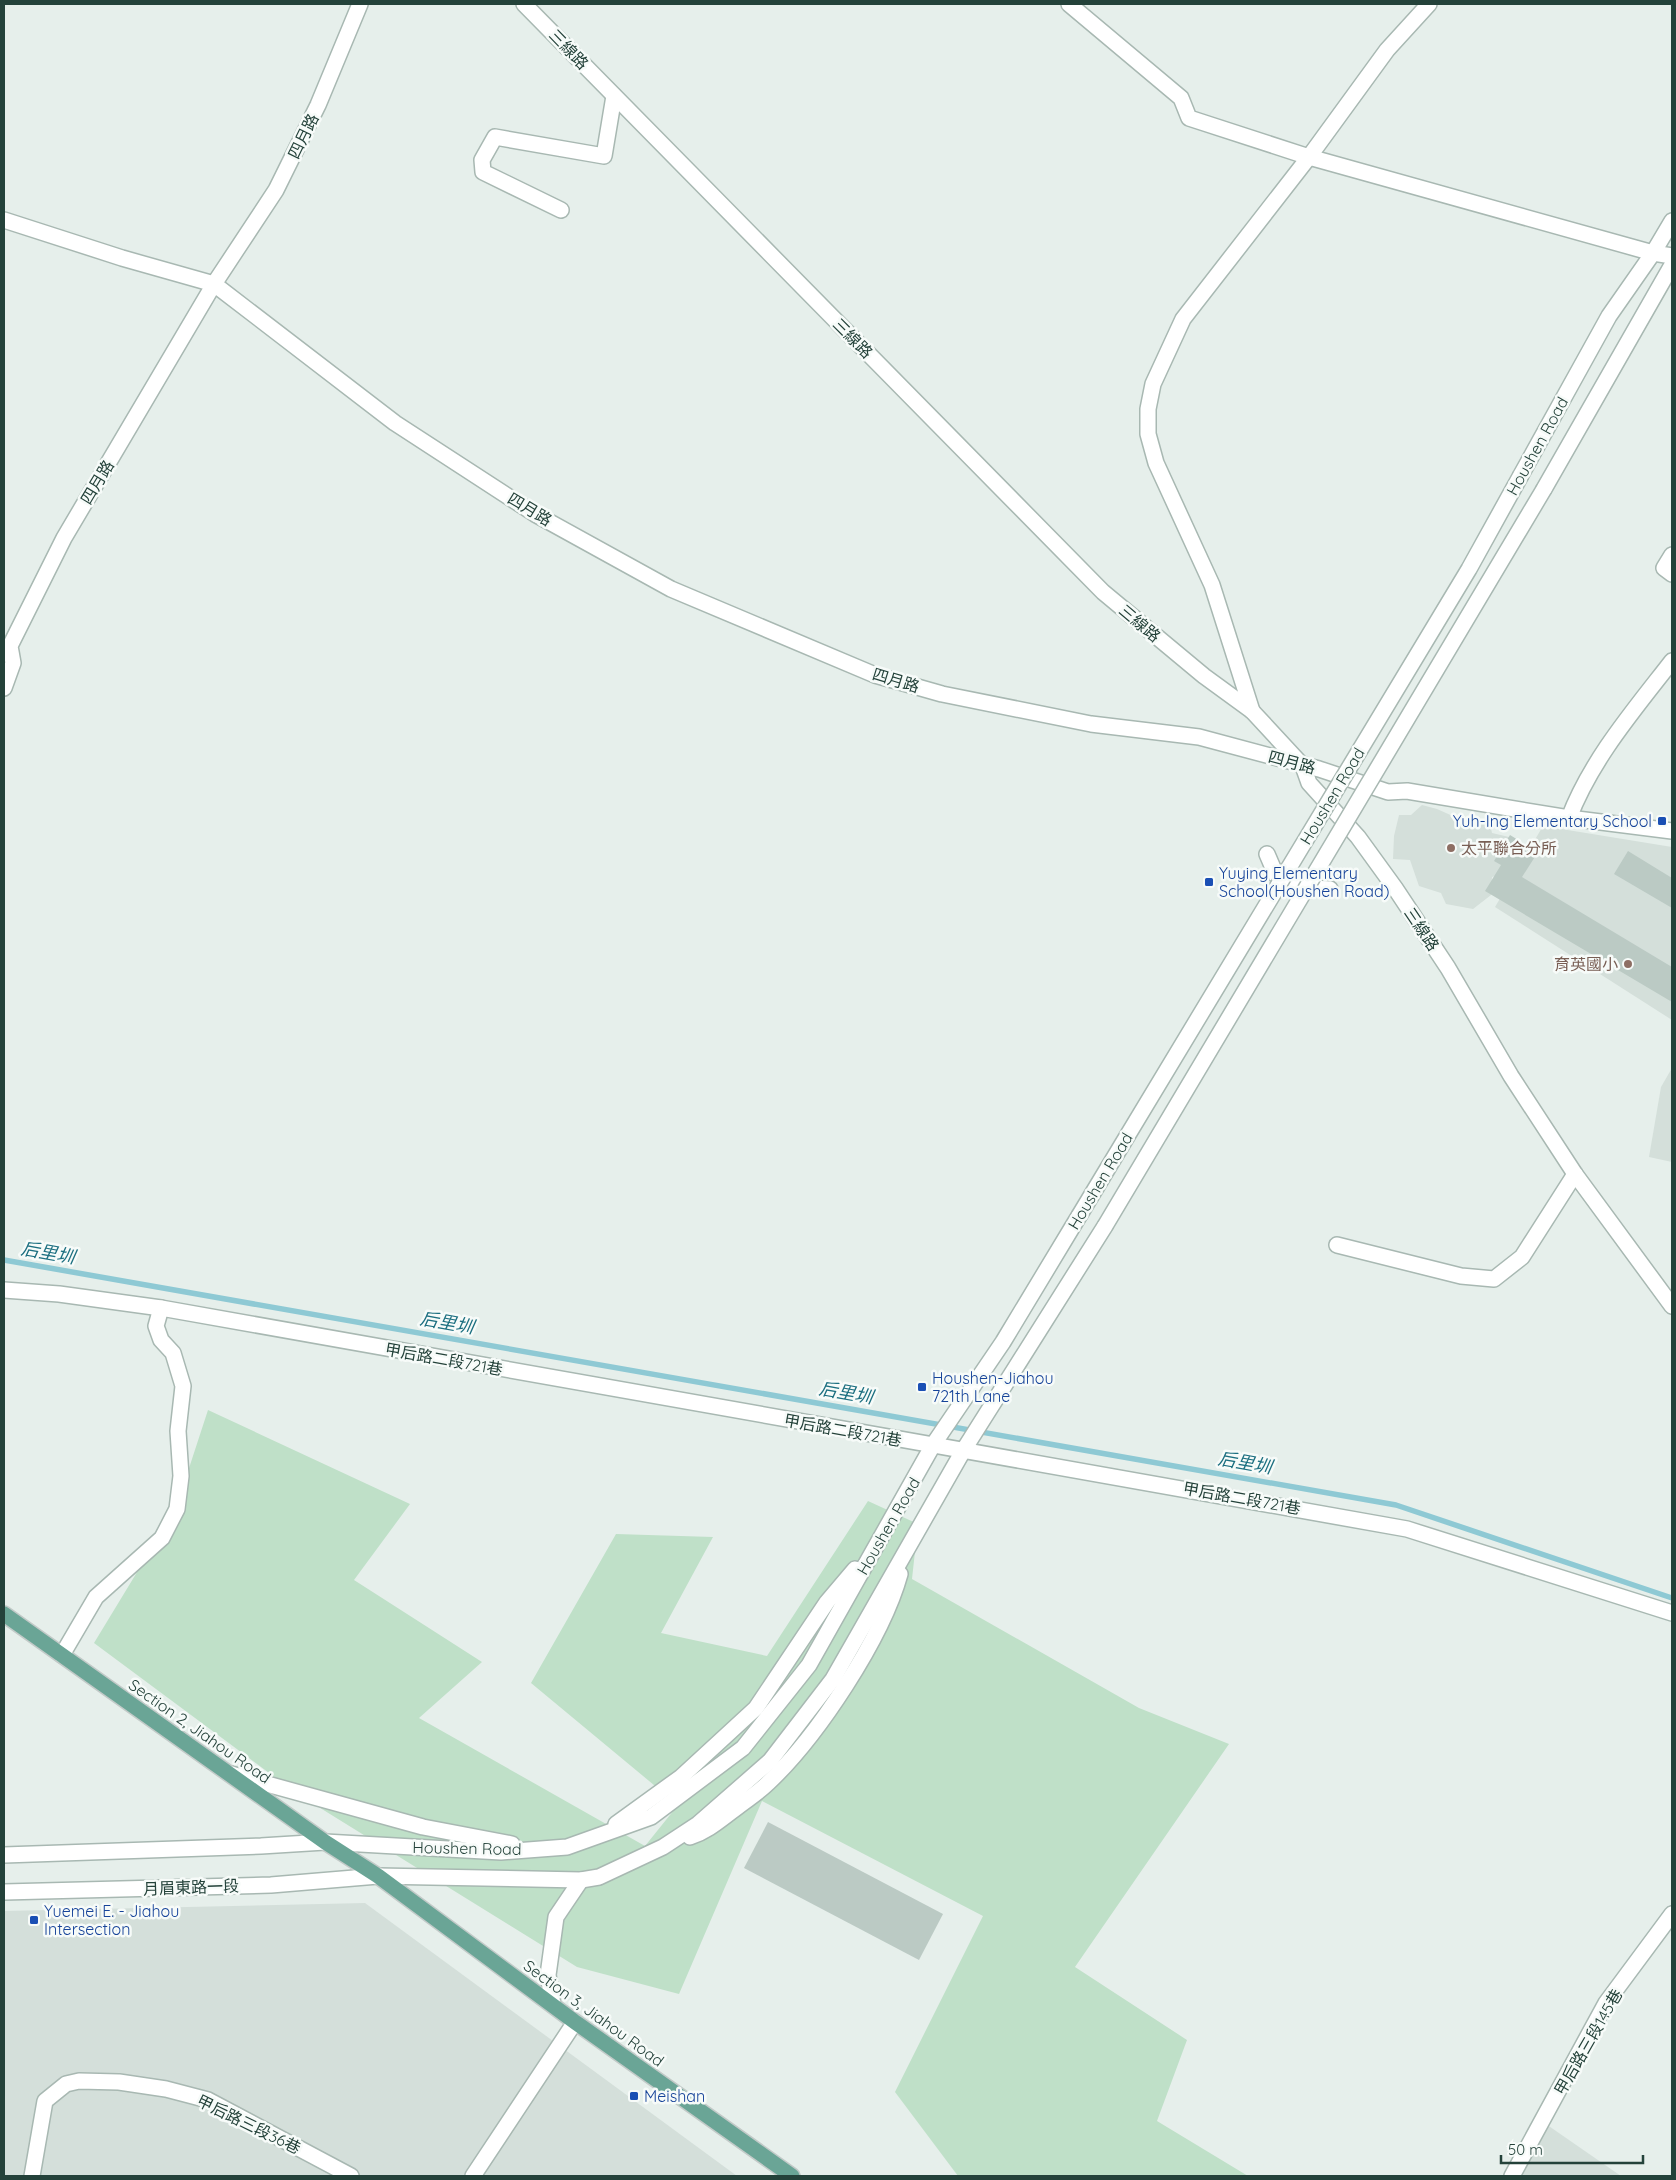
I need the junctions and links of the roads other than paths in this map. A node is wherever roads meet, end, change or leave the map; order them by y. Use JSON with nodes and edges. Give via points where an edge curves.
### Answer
{"nodes":[{"id":1,"x":360,"y":4,"type":"edge"},
{"id":2,"x":524,"y":4,"type":"edge"},
{"id":3,"x":1070,"y":4,"type":"edge"},
{"id":4,"x":1429,"y":4,"type":"edge"},
{"id":5,"x":614,"y":96,"type":"junction"},
{"id":6,"x":1309,"y":157,"type":"junction"},
{"id":7,"x":561,"y":210,"type":"dead end"},
{"id":8,"x":4,"y":220,"type":"edge"},
{"id":9,"x":1672,"y":221,"type":"edge"},
{"id":10,"x":1653,"y":253,"type":"junction"},
{"id":11,"x":1672,"y":256,"type":"edge"},
{"id":12,"x":1672,"y":265,"type":"edge"},
{"id":13,"x":214,"y":284,"type":"junction"},
{"id":14,"x":1672,"y":555,"type":"edge"},
{"id":15,"x":1672,"y":574,"type":"edge"},
{"id":16,"x":1672,"y":661,"type":"edge"},
{"id":17,"x":4,"y":688,"type":"edge"},
{"id":18,"x":1252,"y":711,"type":"junction"},
{"id":19,"x":1303,"y":766,"type":"junction"},
{"id":20,"x":1569,"y":818,"type":"junction"},
{"id":21,"x":1672,"y":831,"type":"edge"},
{"id":22,"x":1267,"y":854,"type":"dead end"},
{"id":23,"x":1330,"y":889,"type":"dead end"},
{"id":24,"x":1575,"y":1174,"type":"junction"},
{"id":25,"x":1337,"y":1245,"type":"dead end"},
{"id":26,"x":4,"y":1290,"type":"edge"},
{"id":27,"x":1672,"y":1306,"type":"edge"},
{"id":28,"x":161,"y":1308,"type":"junction"},
{"id":29,"x":933,"y":1446,"type":"junction"},
{"id":30,"x":963,"y":1451,"type":"junction"},
{"id":31,"x":877,"y":1544,"type":"junction"},
{"id":32,"x":1672,"y":1613,"type":"edge"},
{"id":33,"x":4,"y":1614,"type":"edge"},
{"id":34,"x":62,"y":1655,"type":"junction"},
{"id":35,"x":231,"y":1774,"type":"junction"},
{"id":36,"x":603,"y":1833,"type":"junction"},
{"id":37,"x":325,"y":1842,"type":"junction"},
{"id":38,"x":533,"y":1849,"type":"junction"},
{"id":39,"x":4,"y":1855,"type":"edge"},
{"id":40,"x":378,"y":1876,"type":"junction"},
{"id":41,"x":581,"y":1880,"type":"junction"},
{"id":42,"x":4,"y":1892,"type":"edge"},
{"id":43,"x":1672,"y":1914,"type":"edge"},
{"id":44,"x":553,"y":2005,"type":"junction"},
{"id":45,"x":575,"y":2022,"type":"junction"},
{"id":46,"x":32,"y":2176,"type":"edge"},
{"id":47,"x":351,"y":2176,"type":"edge"},
{"id":48,"x":473,"y":2176,"type":"edge"},
{"id":49,"x":792,"y":2176,"type":"edge"},
{"id":50,"x":1512,"y":2176,"type":"edge"}],
"edges":[{"from":1,"to":13,"type":"street","name":"四月路","via":[[318,105],[276,190]]},
{"from":2,"to":5,"type":"street","name":"三線路"},
{"from":3,"to":6,"type":"street","via":[[1181,98],[1190,118]]},
{"from":4,"to":6,"type":"street","via":[[1387,50]]},
{"from":5,"to":7,"type":"street","via":[[604,156],[495,137],[482,160],[483,172]]},
{"from":5,"to":18,"type":"street","name":"三線路","via":[[1103,592],[1204,676]]},
{"from":6,"to":10,"type":"street"},
{"from":6,"to":18,"type":"street","via":[[1183,319],[1153,384],[1148,410],[1148,434],[1156,463],[1212,585]]},
{"from":8,"to":13,"type":"street","name":"四月路"},
{"from":9,"to":10,"type":"street","name":"Houshen Road"},
{"from":10,"to":11,"type":"street"},
{"from":10,"to":29,"type":"street","name":"Houshen Road","bridge":true,"via":[[1609,316],[1469,569],[1003,1342]]},
{"from":12,"to":30,"type":"street","name":"Houshen Road","bridge":true,"via":[[1544,489],[1105,1226]]},
{"from":13,"to":17,"type":"street","name":"四月路","via":[[64,538],[10,646],[12,663]]},
{"from":13,"to":19,"type":"street","name":"四月路","via":[[396,423],[535,514],[671,588],[875,675],[942,694],[1091,724],[1199,737]]},
{"from":14,"to":15,"type":"street","via":[[1664,568]]},
{"from":16,"to":20,"type":"street","via":[[1631,713],[1580,788]]},
{"from":18,"to":19,"type":"street","name":"三線路"},
{"from":19,"to":20,"type":"street","name":"四月路","via":[[1388,792],[1407,790]]},
{"from":19,"to":24,"type":"street","name":"三線路","via":[[1309,783],[1358,837],[1448,968],[1511,1076]]},
{"from":20,"to":21,"type":"street","name":"四月路"},
{"from":22,"to":23,"type":"street","via":[[1276,875],[1295,887]]},
{"from":24,"to":25,"type":"street","via":[[1522,1257],[1494,1280],[1461,1276]]},
{"from":24,"to":27,"type":"street","name":"三線路"},
{"from":26,"to":28,"type":"street","name":"甲后路二段721巷"},
{"from":28,"to":29,"type":"street","name":"甲后路二段721巷"},
{"from":28,"to":34,"type":"street","via":[[156,1326],[161,1340],[173,1354],[183,1386],[178,1431],[182,1476],[177,1509],[162,1538],[96,1597]]},
{"from":29,"to":30,"type":"street","name":"甲后路二段721巷"},
{"from":29,"to":31,"type":"street","name":"Houshen Road"},
{"from":30,"to":32,"type":"street","name":"甲后路二段721巷","via":[[1407,1529]]},
{"from":30,"to":41,"type":"street","name":"Houshen Road","via":[[833,1679],[770,1761],[698,1824],[669,1843],[599,1876]]},
{"from":31,"to":36,"type":"street","via":[[827,1602],[756,1708],[681,1777]]},
{"from":31,"to":36,"type":"street","name":"Houshen Road","via":[[809,1665],[743,1748],[651,1817]]},
{"from":33,"to":34,"type":"main road","name":"Section 2, Jiahou Road"},
{"from":34,"to":35,"type":"main road","name":"Section 2, Jiahou Road"},
{"from":35,"to":37,"type":"main road","name":"Section 2, Jiahou Road"},
{"from":35,"to":38,"type":"street","via":[[423,1827]]},
{"from":36,"to":38,"type":"street","name":"Houshen Road","via":[[567,1846]]},
{"from":37,"to":38,"type":"street","name":"Houshen Road","via":[[501,1852]]},
{"from":37,"to":39,"type":"street"},
{"from":37,"to":40,"type":"main road","name":"Section 2, Jiahou Road"},
{"from":40,"to":41,"type":"street","name":"Houshen Road"},
{"from":40,"to":42,"type":"street","name":"月眉東路一段","via":[[271,1885]]},
{"from":40,"to":44,"type":"main road","name":"Section 3, Jiahou Road"},
{"from":41,"to":44,"type":"street","via":[[556,1918],[548,1976]]},
{"from":43,"to":50,"type":"street","name":"甲后路三段145巷","via":[[1606,2003]]},
{"from":44,"to":45,"type":"main road","name":"Section 3, Jiahou Road"},
{"from":45,"to":48,"type":"street"},
{"from":45,"to":49,"type":"main road","name":"Section 3, Jiahou Road"},
{"from":46,"to":47,"type":"street","name":"甲后路三段36巷","via":[[45,2102],[66,2084],[79,2081],[120,2082],[208,2100]]}]}
